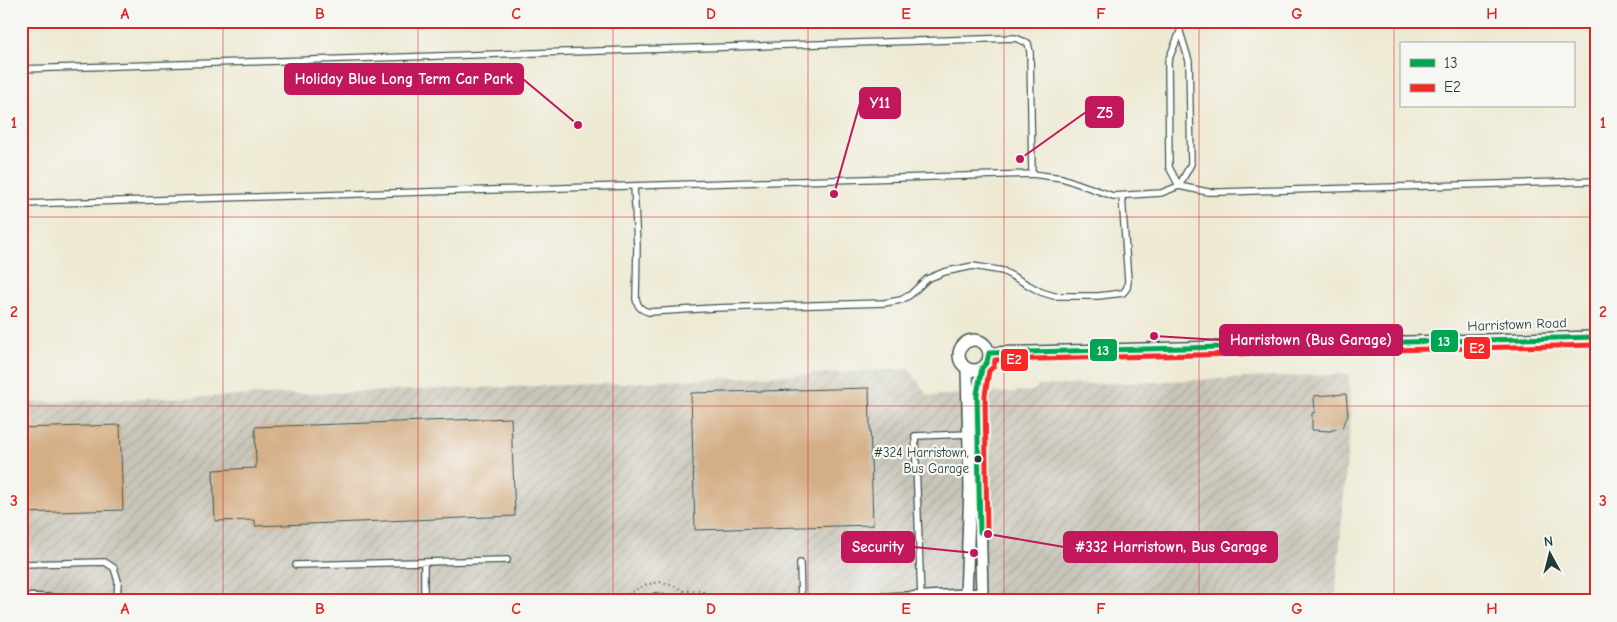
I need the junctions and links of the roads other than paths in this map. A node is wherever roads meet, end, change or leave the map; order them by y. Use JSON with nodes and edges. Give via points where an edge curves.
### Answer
{"nodes":[{"id":1,"x":1181,"y":21,"type":"edge"},
{"id":2,"x":1180,"y":32,"type":"junction"},
{"id":3,"x":21,"y":70,"type":"edge"},
{"id":4,"x":1032,"y":174,"type":"junction"},
{"id":5,"x":1596,"y":181,"type":"edge"},
{"id":6,"x":634,"y":186,"type":"junction"},
{"id":7,"x":1179,"y":186,"type":"junction"},
{"id":8,"x":1122,"y":196,"type":"junction"},
{"id":9,"x":21,"y":204,"type":"edge"},
{"id":10,"x":1596,"y":337,"type":"edge"},
{"id":11,"x":989,"y":354,"type":"junction"},
{"id":12,"x":982,"y":368,"type":"junction"},
{"id":13,"x":967,"y":369,"type":"junction"},
{"id":14,"x":969,"y":434,"type":"junction"},
{"id":15,"x":508,"y":560,"type":"dead end"},
{"id":16,"x":424,"y":562,"type":"junction"},
{"id":17,"x":800,"y":562,"type":"dead end"},
{"id":18,"x":21,"y":564,"type":"edge"},
{"id":19,"x":296,"y":565,"type":"dead end"},
{"id":20,"x":966,"y":596,"type":"junction"},
{"id":21,"x":21,"y":598,"type":"edge"},
{"id":22,"x":921,"y":598,"type":"junction"},
{"id":23,"x":72,"y":601,"type":"edge"},
{"id":24,"x":117,"y":601,"type":"edge"},
{"id":25,"x":424,"y":601,"type":"edge"},
{"id":26,"x":652,"y":601,"type":"edge"},
{"id":27,"x":666,"y":601,"type":"edge"},
{"id":28,"x":801,"y":601,"type":"edge"},
{"id":29,"x":850,"y":601,"type":"edge"}],
"edges":[{"from":1,"to":2,"type":"lane"},
{"from":2,"to":7,"type":"lane","via":[[1189,61],[1191,164]]},
{"from":2,"to":7,"type":"lane","via":[[1168,61],[1169,167]]},
{"from":3,"to":4,"type":"lane","via":[[1015,38],[1028,43],[1030,52]]},
{"from":4,"to":6,"type":"lane"},
{"from":4,"to":8,"type":"lane","via":[[1062,178],[1113,196]]},
{"from":5,"to":7,"type":"lane","via":[[1222,192]]},
{"from":6,"to":8,"type":"lane","via":[[636,298],[638,306],[649,312],[884,303],[910,295],[927,279],[973,266],[1004,271],[1054,296],[1123,293],[1128,281]]},
{"from":6,"to":9,"type":"lane"},
{"from":7,"to":8,"type":"lane","via":[[1160,193]]},
{"from":10,"to":11,"type":"street","name":"Harristown Road"},
{"from":11,"to":12,"type":"street"},
{"from":11,"to":13,"type":"street","via":[[981,341],[966,342],[958,355]]},
{"from":12,"to":13,"type":"street"},
{"from":12,"to":20,"type":"street","via":[[977,394],[982,594]]},
{"from":13,"to":14,"type":"street"},
{"from":14,"to":20,"type":"street"},
{"from":14,"to":22,"type":"lane","via":[[915,436]]},
{"from":15,"to":16,"type":"lane"},
{"from":16,"to":19,"type":"lane"},
{"from":16,"to":25,"type":"lane"},
{"from":17,"to":28,"type":"lane"},
{"from":18,"to":24,"type":"lane","via":[[105,562],[114,568],[118,581]]},
{"from":20,"to":22,"type":"street"},
{"from":21,"to":23,"type":"street"},
{"from":22,"to":29,"type":"street"},
{"from":26,"to":27,"type":"street"}]}
